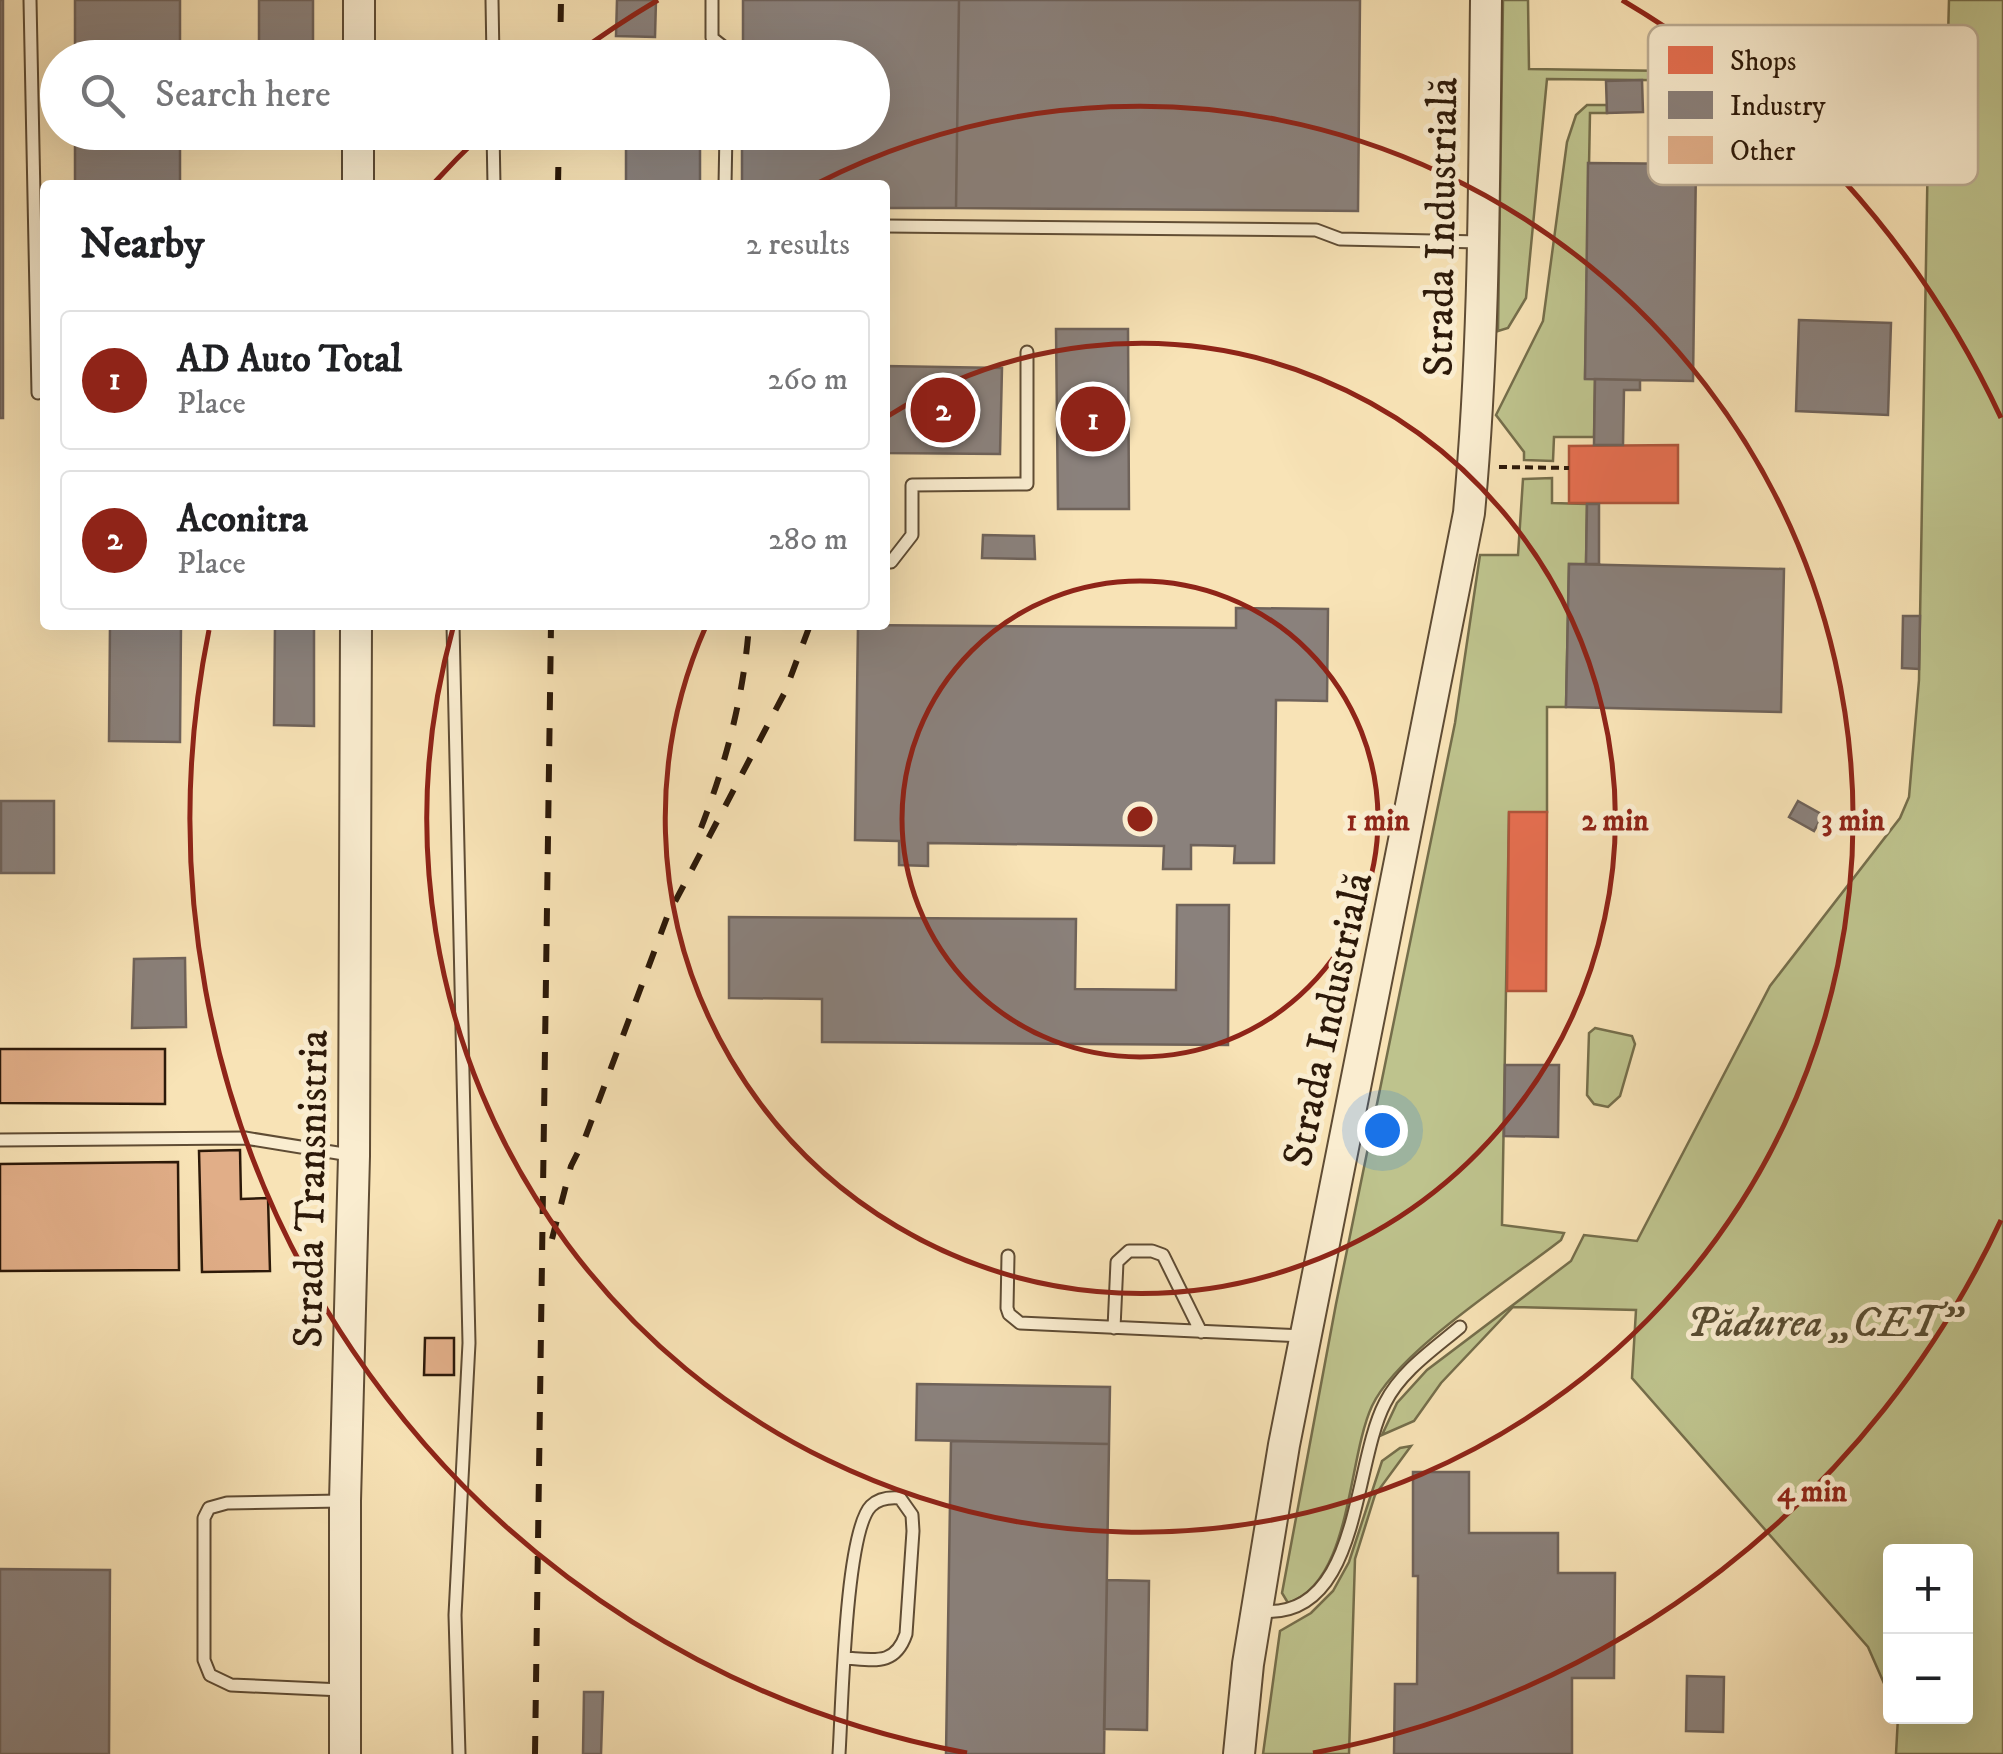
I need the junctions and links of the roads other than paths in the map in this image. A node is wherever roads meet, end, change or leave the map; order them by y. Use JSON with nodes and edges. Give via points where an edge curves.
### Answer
{"nodes":[{"id":1,"x":30,"y":0,"type":"edge"},
{"id":2,"x":359,"y":0,"type":"edge"},
{"id":3,"x":492,"y":0,"type":"edge"},
{"id":4,"x":712,"y":0,"type":"edge"},
{"id":5,"x":1486,"y":0,"type":"edge"},
{"id":6,"x":359,"y":40,"type":"edge"},
{"id":7,"x":493,"y":40,"type":"edge"},
{"id":8,"x":715,"y":40,"type":"edge"},
{"id":9,"x":358,"y":150,"type":"edge"},
{"id":10,"x":494,"y":150,"type":"edge"},
{"id":11,"x":726,"y":150,"type":"edge"},
{"id":12,"x":358,"y":180,"type":"edge"},
{"id":13,"x":494,"y":180,"type":"edge"},
{"id":14,"x":725,"y":180,"type":"edge"},
{"id":15,"x":890,"y":226,"type":"edge"},
{"id":16,"x":1485,"y":242,"type":"junction"},
{"id":17,"x":1027,"y":352,"type":"dead end"},
{"id":18,"x":38,"y":394,"type":"dead end"},
{"id":19,"x":890,"y":562,"type":"edge"},
{"id":20,"x":356,"y":630,"type":"edge"},
{"id":21,"x":453,"y":630,"type":"edge"},
{"id":22,"x":0,"y":1140,"type":"edge"},
{"id":23,"x":354,"y":1156,"type":"junction"},
{"id":24,"x":1008,"y":1256,"type":"dead end"},
{"id":25,"x":1460,"y":1327,"type":"dead end"},
{"id":26,"x":1114,"y":1328,"type":"junction"},
{"id":27,"x":1201,"y":1332,"type":"junction"},
{"id":28,"x":1304,"y":1336,"type":"junction"},
{"id":29,"x":345,"y":1501,"type":"junction"},
{"id":30,"x":1257,"y":1611,"type":"junction"},
{"id":31,"x":845,"y":1658,"type":"junction"},
{"id":32,"x":345,"y":1690,"type":"junction"},
{"id":33,"x":345,"y":1754,"type":"edge"},
{"id":34,"x":459,"y":1754,"type":"edge"},
{"id":35,"x":839,"y":1754,"type":"edge"},
{"id":36,"x":1239,"y":1754,"type":"edge"}],
"edges":[{"from":1,"to":18,"type":"lane"},
{"from":2,"to":6,"type":"street"},
{"from":3,"to":7,"type":"lane"},
{"from":4,"to":8,"type":"lane"},
{"from":5,"to":16,"type":"street","name":"Strada Industrială"},
{"from":9,"to":12,"type":"street"},
{"from":10,"to":13,"type":"lane"},
{"from":11,"to":14,"type":"lane"},
{"from":15,"to":16,"type":"lane","via":[[1316,230],[1340,240]]},
{"from":16,"to":28,"type":"street","name":"Strada Industrială","via":[[1469,513]]},
{"from":17,"to":19,"type":"lane","via":[[1027,484],[912,485],[912,535]]},
{"from":20,"to":23,"type":"street","name":"Strada Transnistria"},
{"from":21,"to":34,"type":"lane","via":[[469,1343],[455,1615]]},
{"from":22,"to":23,"type":"lane","via":[[245,1138]]},
{"from":23,"to":29,"type":"street","name":"Strada Transnistria"},
{"from":24,"to":26,"type":"lane","via":[[1014,1319]]},
{"from":25,"to":30,"type":"lane","via":[[1388,1397],[1330,1577],[1307,1602],[1281,1612]]},
{"from":26,"to":27,"type":"lane"},
{"from":26,"to":27,"type":"lane","via":[[1118,1262],[1129,1252],[1152,1250],[1167,1260]]},
{"from":27,"to":28,"type":"lane"},
{"from":28,"to":30,"type":"street","name":"Strada Industrială"},
{"from":29,"to":32,"type":"street","name":"Strada Transnistria"},
{"from":29,"to":32,"type":"lane","via":[[228,1503],[210,1508],[204,1518],[204,1660],[210,1675],[231,1684]]},
{"from":30,"to":36,"type":"street","name":"Strada Industrială"},
{"from":31,"to":31,"type":"lane","via":[[865,1515],[886,1497],[900,1498],[913,1531],[901,1650],[891,1657]]},
{"from":31,"to":35,"type":"lane"},
{"from":32,"to":33,"type":"street","name":"Strada Transnistria"}]}
